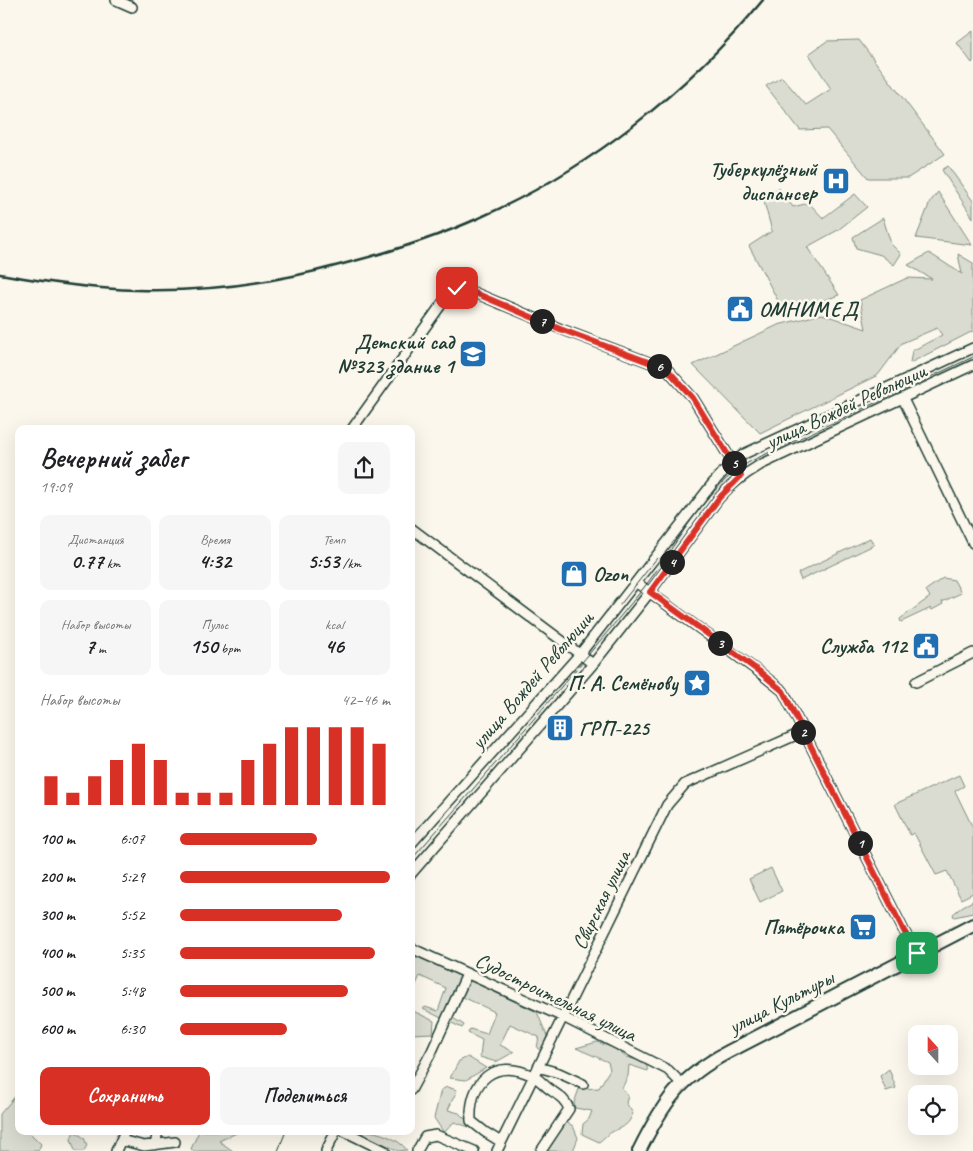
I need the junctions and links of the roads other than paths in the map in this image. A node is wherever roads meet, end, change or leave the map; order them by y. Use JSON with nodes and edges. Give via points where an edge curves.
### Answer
{"nodes":[{"id":1,"x":116,"y":0,"type":"edge"},
{"id":2,"x":132,"y":8,"type":"dead end"},
{"id":3,"x":973,"y":348,"type":"edge"},
{"id":4,"x":973,"y":365,"type":"edge"},
{"id":5,"x":903,"y":399,"type":"junction"},
{"id":6,"x":355,"y":425,"type":"edge"},
{"id":7,"x":733,"y":462,"type":"junction"},
{"id":8,"x":741,"y":476,"type":"junction"},
{"id":9,"x":415,"y":531,"type":"edge"},
{"id":10,"x":973,"y":543,"type":"edge"},
{"id":11,"x":637,"y":583,"type":"junction"},
{"id":12,"x":650,"y":592,"type":"junction"},
{"id":13,"x":973,"y":653,"type":"edge"},
{"id":14,"x":580,"y":654,"type":"junction"},
{"id":15,"x":592,"y":664,"type":"junction"},
{"id":16,"x":916,"y":682,"type":"dead end"},
{"id":17,"x":803,"y":732,"type":"junction"},
{"id":18,"x":415,"y":840,"type":"edge"},
{"id":19,"x":415,"y":869,"type":"edge"},
{"id":20,"x":973,"y":925,"type":"edge"},
{"id":21,"x":415,"y":950,"type":"edge"},
{"id":22,"x":917,"y":953,"type":"junction"},
{"id":23,"x":467,"y":974,"type":"junction"},
{"id":24,"x":563,"y":1017,"type":"junction"},
{"id":25,"x":538,"y":1067,"type":"junction"},
{"id":26,"x":534,"y":1076,"type":"junction"},
{"id":27,"x":415,"y":1083,"type":"edge"},
{"id":28,"x":583,"y":1084,"type":"dead end"},
{"id":29,"x":681,"y":1084,"type":"junction"},
{"id":30,"x":123,"y":1135,"type":"edge"},
{"id":31,"x":157,"y":1135,"type":"edge"},
{"id":32,"x":334,"y":1135,"type":"edge"},
{"id":33,"x":358,"y":1135,"type":"edge"},
{"id":34,"x":175,"y":1142,"type":"dead end"},
{"id":35,"x":501,"y":1142,"type":"junction"},
{"id":36,"x":154,"y":1145,"type":"junction"},
{"id":37,"x":368,"y":1148,"type":"edge"},
{"id":38,"x":116,"y":1151,"type":"edge"},
{"id":39,"x":326,"y":1151,"type":"edge"},
{"id":40,"x":385,"y":1151,"type":"edge"},
{"id":41,"x":417,"y":1151,"type":"edge"},
{"id":42,"x":474,"y":1151,"type":"edge"},
{"id":43,"x":497,"y":1151,"type":"edge"},
{"id":44,"x":541,"y":1151,"type":"edge"},
{"id":45,"x":639,"y":1151,"type":"edge"}],
"edges":[{"from":1,"to":2,"type":"street"},
{"from":3,"to":7,"type":"street","name":"улица Вождей Революции","via":[[744,454]]},
{"from":4,"to":5,"type":"street","name":"улица Вождей Революции"},
{"from":5,"to":8,"type":"street","name":"улица Вождей Революции"},
{"from":5,"to":10,"type":"street"},
{"from":6,"to":7,"type":"street","via":[[446,298],[457,288],[667,369],[693,398]]},
{"from":7,"to":8,"type":"street"},
{"from":7,"to":11,"type":"street","name":"улица Вождей Революции","via":[[701,498]]},
{"from":8,"to":12,"type":"street","name":"улица Вождей Революции","via":[[719,498]]},
{"from":9,"to":14,"type":"street"},
{"from":11,"to":12,"type":"street"},
{"from":11,"to":14,"type":"street","name":"улица Вождей Революции"},
{"from":12,"to":15,"type":"street","name":"улица Вождей Революции"},
{"from":12,"to":17,"type":"street","via":[[783,691]]},
{"from":13,"to":16,"type":"street"},
{"from":14,"to":15,"type":"street"},
{"from":14,"to":18,"type":"street","name":"улица Вождей Революции"},
{"from":15,"to":19,"type":"street","name":"улица Вождей Революции"},
{"from":17,"to":22,"type":"street"},
{"from":17,"to":24,"type":"street","name":"Свирская улица","via":[[685,784],[667,805]]},
{"from":20,"to":22,"type":"main road","name":"улица Культуры"},
{"from":21,"to":23,"type":"street","name":"Судостроительная улица"},
{"from":22,"to":29,"type":"main road","name":"улица Культуры","via":[[721,1056]]},
{"from":23,"to":24,"type":"street","name":"Судостроительная улица"},
{"from":23,"to":27,"type":"street"},
{"from":24,"to":25,"type":"street","name":"Свирская улица"},
{"from":24,"to":29,"type":"street","name":"Судостроительная улица","via":[[668,1070]]},
{"from":25,"to":26,"type":"street","name":"Свирская улица"},
{"from":25,"to":28,"type":"street"},
{"from":26,"to":35,"type":"street","name":"Свирская улица"},
{"from":26,"to":35,"type":"street","via":[[513,1070],[492,1071],[480,1081],[470,1108],[471,1120]]},
{"from":26,"to":44,"type":"street","via":[[566,1101],[569,1109]]},
{"from":29,"to":45,"type":"main road","name":"улица Культуры"},
{"from":30,"to":36,"type":"street","via":[[144,1146]]},
{"from":30,"to":38,"type":"street"},
{"from":31,"to":36,"type":"street"},
{"from":32,"to":39,"type":"street"},
{"from":33,"to":37,"type":"street"},
{"from":34,"to":36,"type":"street"},
{"from":35,"to":43,"type":"street","name":"Свирская улица"},
{"from":37,"to":40,"type":"street"},
{"from":41,"to":42,"type":"street","via":[[425,1137],[436,1135]]}]}
